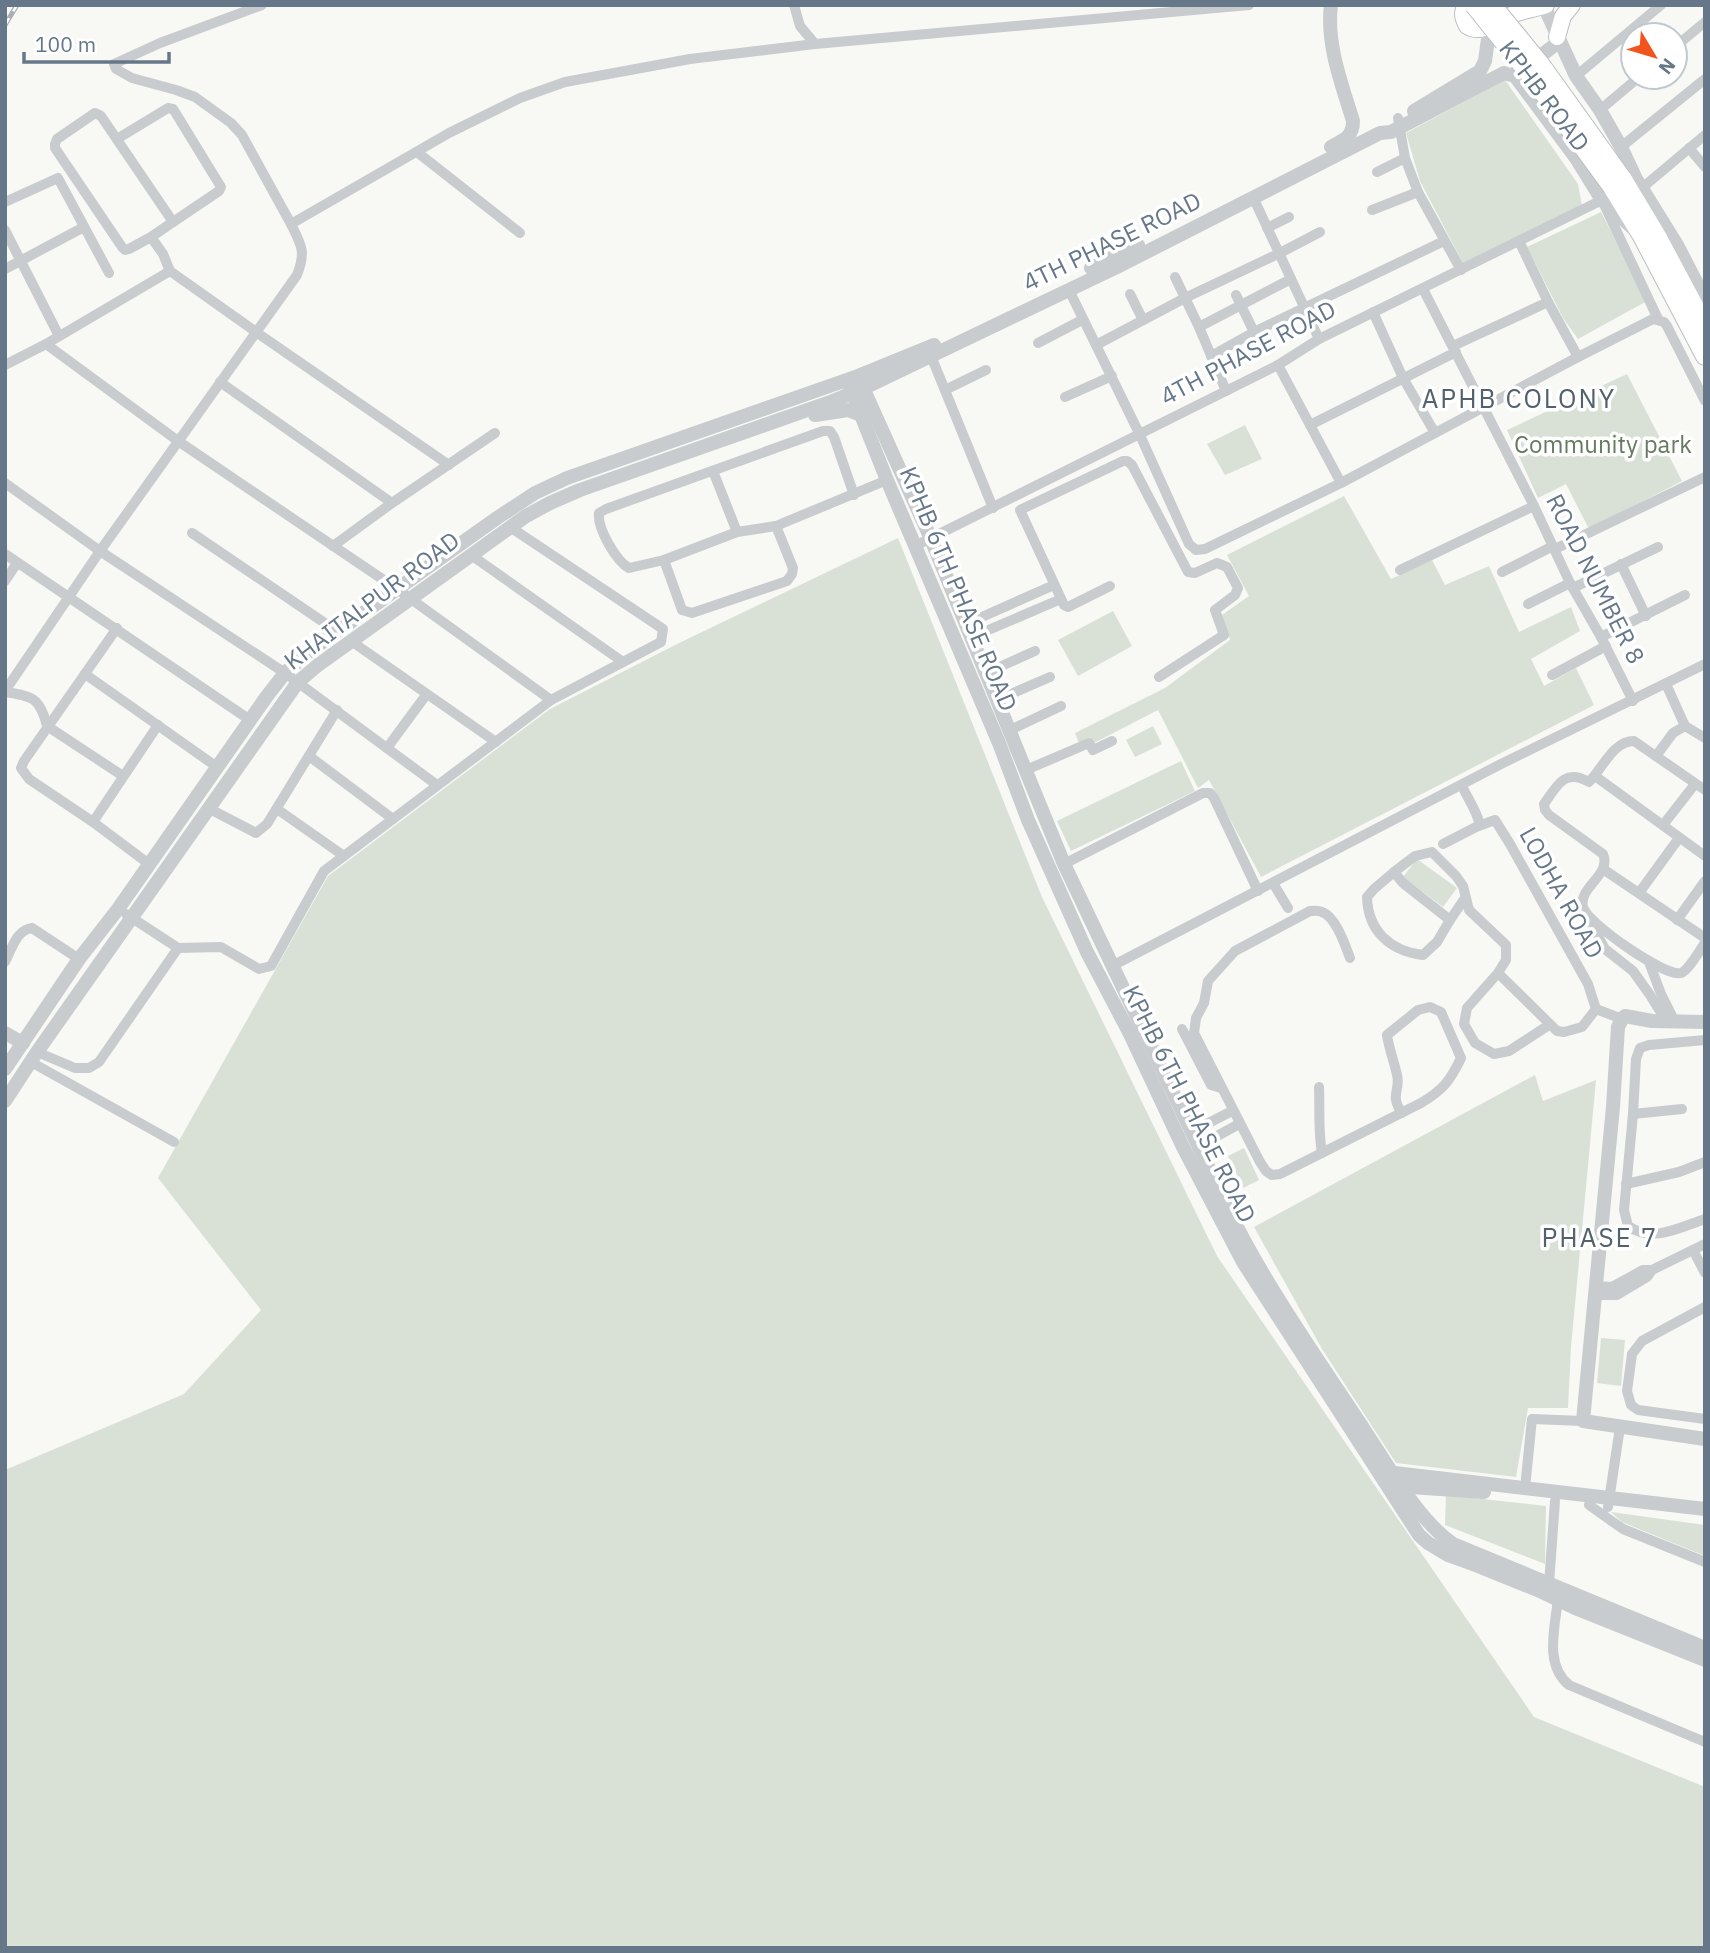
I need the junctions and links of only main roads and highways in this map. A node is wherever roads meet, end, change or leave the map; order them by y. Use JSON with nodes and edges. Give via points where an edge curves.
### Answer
{"nodes":[{"id":1,"x":1466,"y":5,"type":"edge"},
{"id":2,"x":1474,"y":5,"type":"edge"},
{"id":3,"x":1492,"y":5,"type":"edge"},
{"id":4,"x":1572,"y":5,"type":"edge"},
{"id":5,"x":1540,"y":7,"type":"edge"},
{"id":6,"x":1559,"y":39,"type":"road end"},
{"id":7,"x":1612,"y":188,"type":"junction"},
{"id":8,"x":1705,"y":326,"type":"edge"},
{"id":9,"x":1705,"y":356,"type":"edge"}],
"edges":[{"from":1,"to":5,"type":"main road","via":[[1462,14],[1467,26],[1478,30]]},
{"from":2,"to":7,"type":"main road","name":"KPHB ROAD","bridge":true},
{"from":3,"to":7,"type":"main road","name":"KPHB ROAD","bridge":true,"via":[[1541,65]]},
{"from":4,"to":6,"type":"main road","via":[[1559,25]]},
{"from":7,"to":8,"type":"main road","via":[[1658,238]]},
{"from":7,"to":9,"type":"main road"}]}
